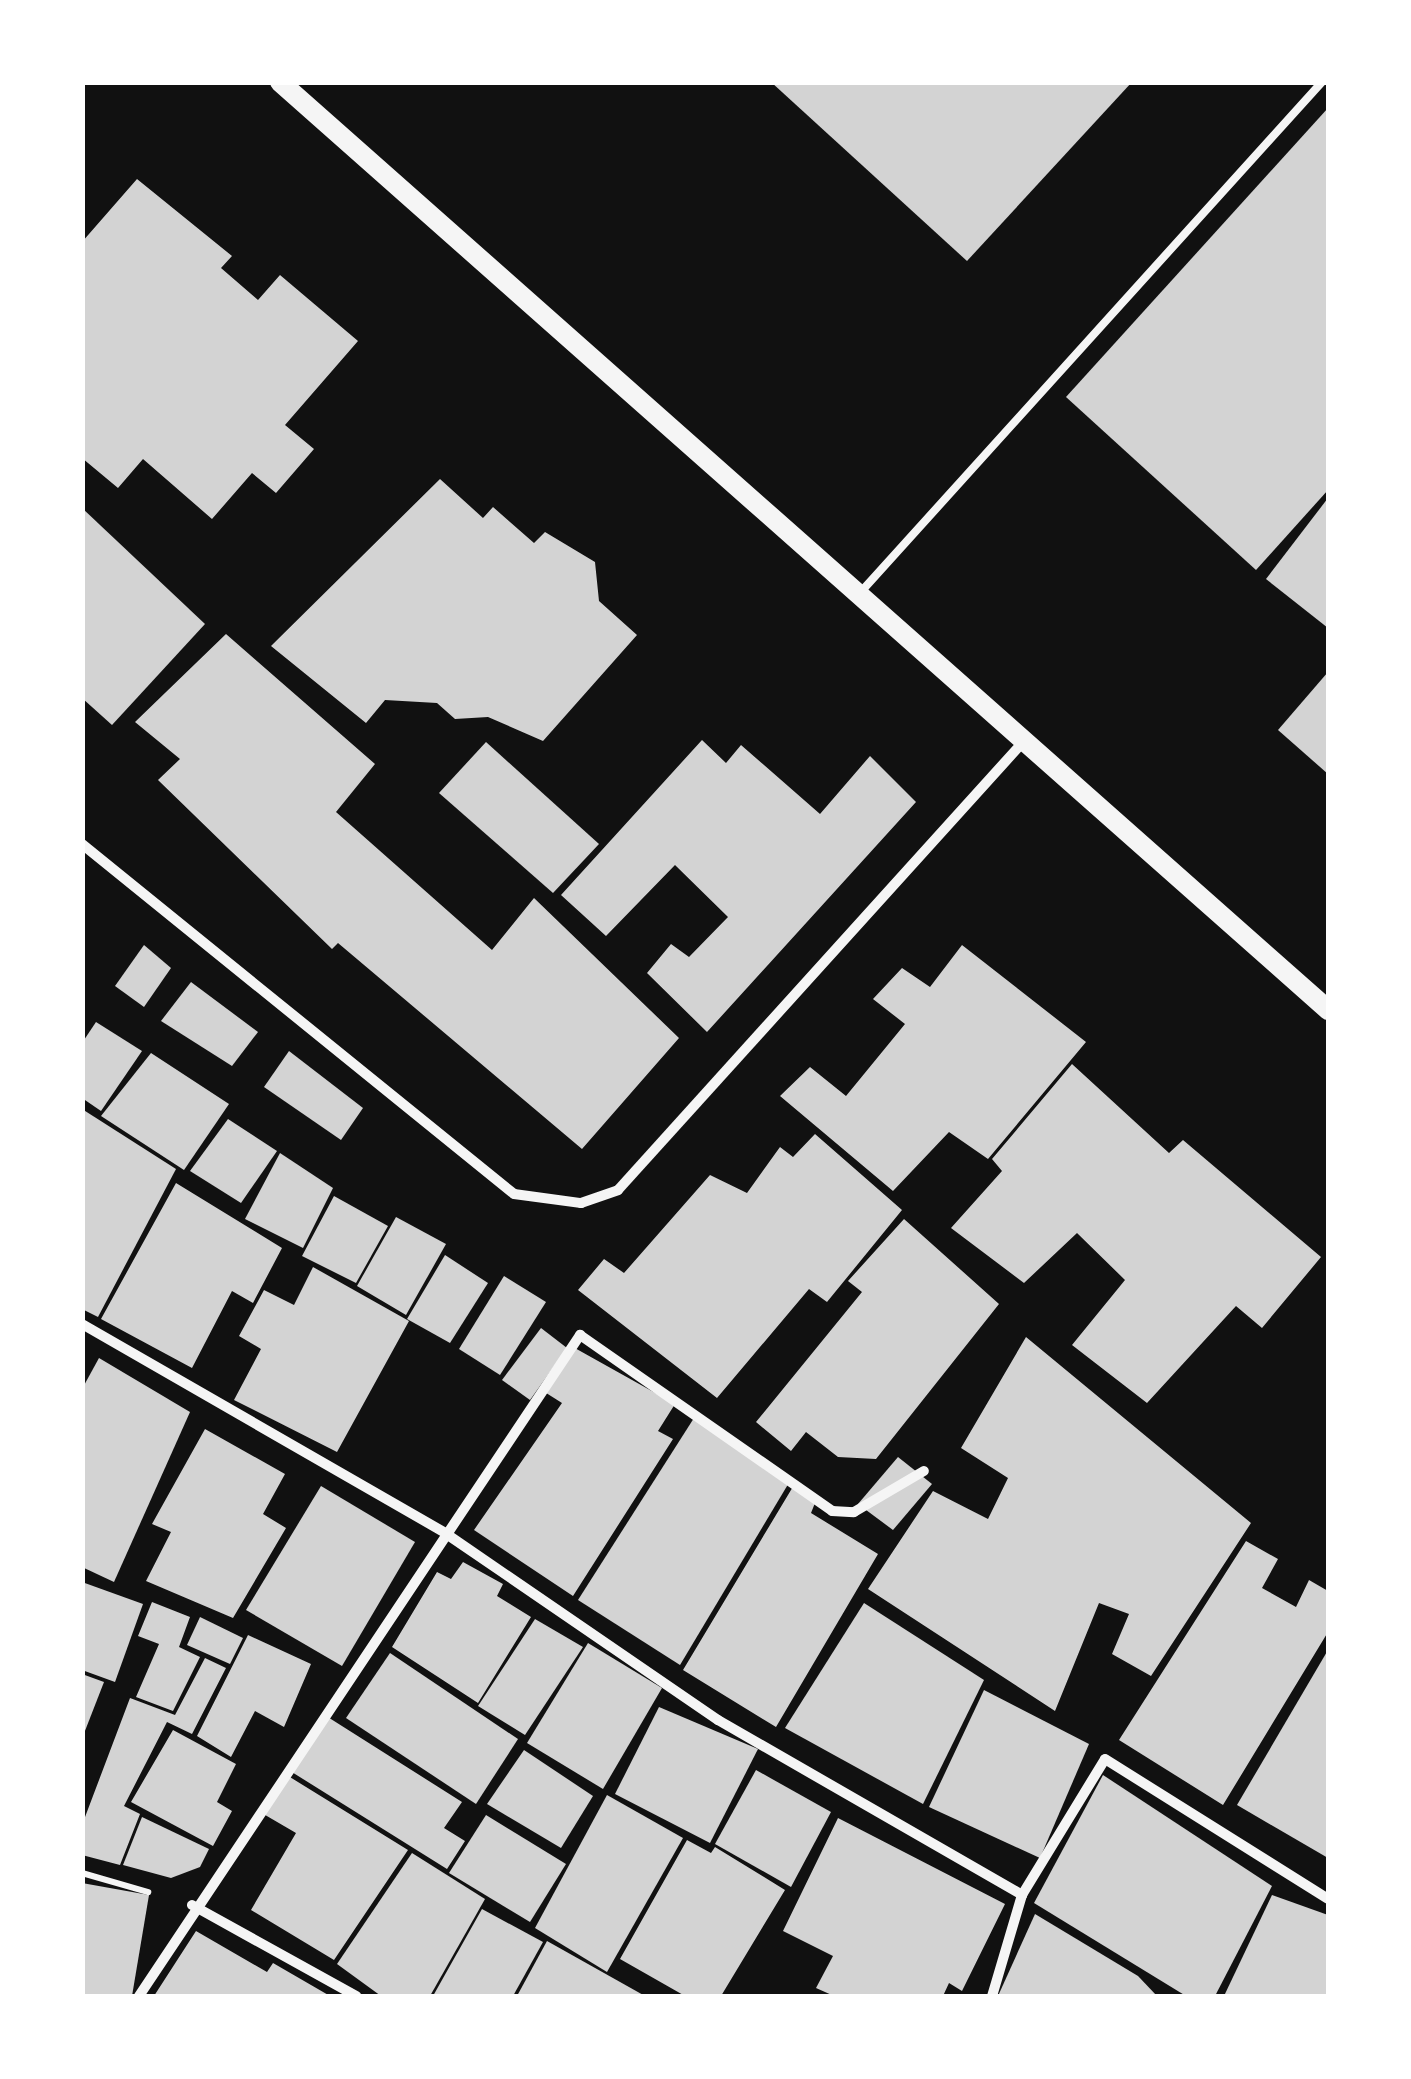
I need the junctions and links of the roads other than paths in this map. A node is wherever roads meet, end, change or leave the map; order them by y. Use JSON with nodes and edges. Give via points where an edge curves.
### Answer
{"nodes":[{"id":1,"x":280,"y":82,"type":"edge"},
{"id":2,"x":1322,"y":82,"type":"edge"},
{"id":3,"x":859,"y":594,"type":"junction"},
{"id":4,"x":1024,"y":740,"type":"junction"},
{"id":5,"x":82,"y":844,"type":"edge"},
{"id":6,"x":1328,"y":1010,"type":"edge"},
{"id":7,"x":82,"y":1324,"type":"edge"},
{"id":8,"x":924,"y":1471,"type":"dead end"},
{"id":9,"x":445,"y":1534,"type":"junction"},
{"id":10,"x":1022,"y":1895,"type":"junction"},
{"id":11,"x":1328,"y":1900,"type":"edge"},
{"id":12,"x":192,"y":1905,"type":"junction"},
{"id":13,"x":139,"y":1996,"type":"edge"},
{"id":14,"x":356,"y":1996,"type":"edge"},
{"id":15,"x":992,"y":1996,"type":"edge"}],
"edges":[{"from":1,"to":3,"type":"main road"},
{"from":2,"to":3,"type":"lane"},
{"from":3,"to":4,"type":"main road"},
{"from":4,"to":5,"type":"street","via":[[618,1190],[581,1203],[514,1194]]},
{"from":4,"to":6,"type":"main road"},
{"from":7,"to":9,"type":"street"},
{"from":8,"to":9,"type":"street","via":[[854,1512],[832,1512],[580,1335]]},
{"from":9,"to":10,"type":"street","via":[[718,1720]]},
{"from":9,"to":12,"type":"street"},
{"from":10,"to":11,"type":"street","via":[[1105,1759]]},
{"from":10,"to":15,"type":"street"},
{"from":12,"to":13,"type":"street"},
{"from":12,"to":14,"type":"street"}]}
